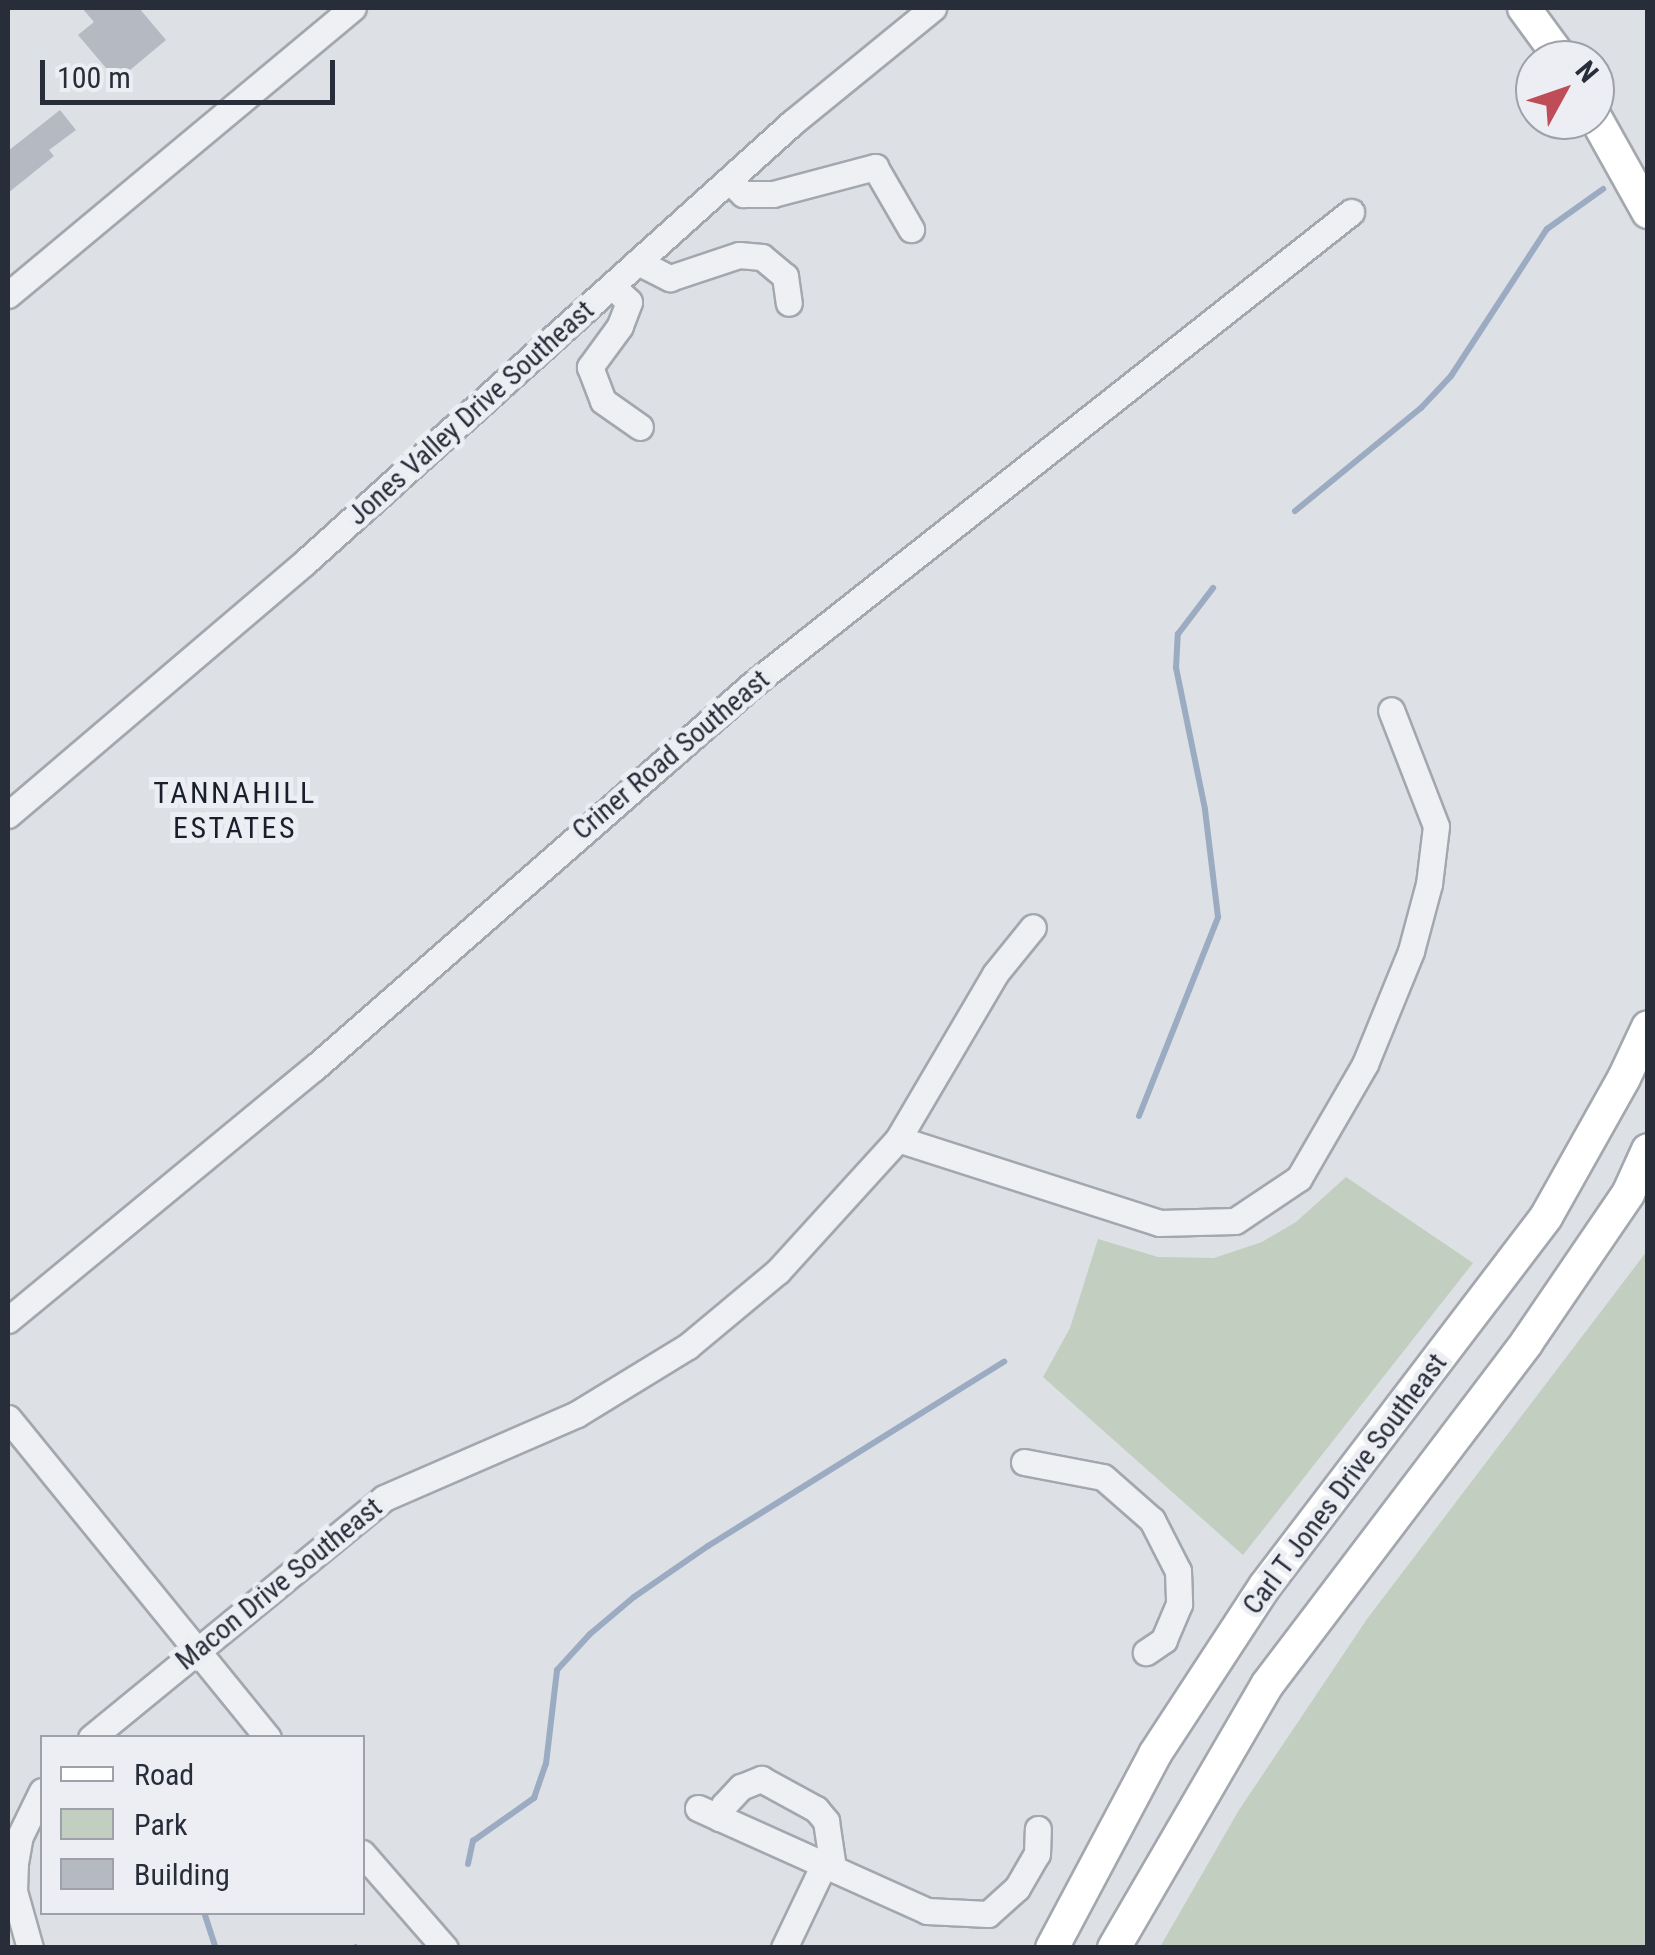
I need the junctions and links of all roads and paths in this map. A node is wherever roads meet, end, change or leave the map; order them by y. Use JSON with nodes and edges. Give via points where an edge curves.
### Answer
{"nodes":[{"id":1,"x":353,"y":8,"type":"edge"},
{"id":2,"x":934,"y":8,"type":"edge"},
{"id":3,"x":1524,"y":8,"type":"edge"},
{"id":4,"x":1547,"y":40,"type":"edge"},
{"id":5,"x":1608,"y":140,"type":"edge"},
{"id":6,"x":729,"y":180,"type":"junction"},
{"id":7,"x":1351,"y":212,"type":"dead end"},
{"id":8,"x":1648,"y":212,"type":"edge"},
{"id":9,"x":910,"y":229,"type":"dead end"},
{"id":10,"x":638,"y":262,"type":"junction"},
{"id":11,"x":612,"y":286,"type":"junction"},
{"id":12,"x":8,"y":294,"type":"edge"},
{"id":13,"x":789,"y":303,"type":"dead end"},
{"id":14,"x":640,"y":427,"type":"dead end"},
{"id":15,"x":1390,"y":710,"type":"dead end"},
{"id":16,"x":8,"y":816,"type":"edge"},
{"id":17,"x":1033,"y":927,"type":"dead end"},
{"id":18,"x":1648,"y":1027,"type":"edge"},
{"id":19,"x":898,"y":1139,"type":"junction"},
{"id":20,"x":1648,"y":1150,"type":"edge"},
{"id":21,"x":8,"y":1320,"type":"edge"},
{"id":22,"x":8,"y":1418,"type":"edge"},
{"id":23,"x":1024,"y":1462,"type":"dead end"},
{"id":24,"x":195,"y":1649,"type":"junction"},
{"id":25,"x":1146,"y":1652,"type":"dead end"},
{"id":26,"x":95,"y":1735,"type":"edge"},
{"id":27,"x":266,"y":1735,"type":"edge"},
{"id":28,"x":40,"y":1795,"type":"edge"},
{"id":29,"x":1038,"y":1829,"type":"dead end"},
{"id":30,"x":365,"y":1856,"type":"edge"},
{"id":31,"x":828,"y":1866,"type":"junction"},
{"id":32,"x":30,"y":1948,"type":"edge"},
{"id":33,"x":444,"y":1948,"type":"edge"},
{"id":34,"x":784,"y":1948,"type":"edge"},
{"id":35,"x":1052,"y":1948,"type":"edge"},
{"id":36,"x":1114,"y":1948,"type":"edge"}],
"edges":[{"from":1,"to":12,"type":"street"},
{"from":2,"to":6,"type":"street","name":"Jones Valley Drive Southeast"},
{"from":3,"to":4,"type":"main road"},
{"from":5,"to":8,"type":"main road"},
{"from":6,"to":9,"type":"street","via":[[743,194],[773,194],[875,167]]},
{"from":6,"to":10,"type":"street","name":"Jones Valley Drive Southeast"},
{"from":7,"to":21,"type":"street","name":"Criner Road Southeast","via":[[753,684],[314,1068]]},
{"from":10,"to":11,"type":"street","name":"Jones Valley Drive Southeast"},
{"from":10,"to":13,"type":"street","via":[[670,278],[739,255],[762,257],[785,276]]},
{"from":11,"to":14,"type":"street","via":[[628,302],[620,326],[590,367],[603,400]]},
{"from":11,"to":16,"type":"street","name":"Jones Valley Drive Southeast","via":[[304,564]]},
{"from":15,"to":19,"type":"street","via":[[1436,826],[1429,884],[1411,951],[1365,1064],[1299,1178],[1234,1221],[1160,1223]]},
{"from":17,"to":19,"type":"street","name":"Macon Drive Southeast","via":[[995,974]]},
{"from":18,"to":35,"type":"main road","name":"Carl T Jones Drive Southeast","via":[[1546,1216],[1265,1586],[1155,1754]]},
{"from":19,"to":24,"type":"street","name":"Macon Drive Southeast","via":[[778,1271],[688,1346],[577,1414],[384,1498]]},
{"from":20,"to":36,"type":"main road","name":"Carl T Jones Drive Southeast","via":[[1628,1194],[1528,1342],[1268,1686]]},
{"from":22,"to":24,"type":"street"},
{"from":23,"to":25,"type":"street","via":[[1104,1477],[1152,1520],[1178,1571],[1179,1604],[1164,1640]]},
{"from":24,"to":26,"type":"street","name":"Macon Drive Southeast"},
{"from":24,"to":27,"type":"street"},
{"from":28,"to":32,"type":"street","via":[[15,1863],[14,1891]]},
{"from":29,"to":31,"type":"street","via":[[1037,1854],[1016,1888],[988,1914],[926,1911]]},
{"from":30,"to":33,"type":"street"},
{"from":31,"to":31,"type":"street","via":[[709,1813],[761,1779],[826,1821]]},
{"from":31,"to":34,"type":"street"}]}
